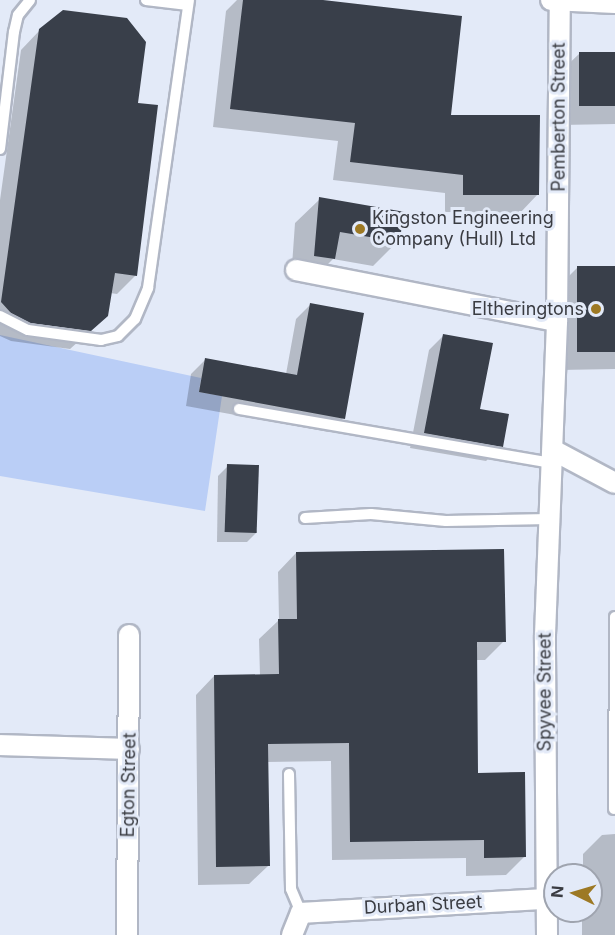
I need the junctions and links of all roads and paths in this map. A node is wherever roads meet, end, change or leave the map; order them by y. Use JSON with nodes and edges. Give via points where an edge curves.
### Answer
{"nodes":[{"id":1,"x":30,"y":0,"type":"edge"},
{"id":2,"x":146,"y":0,"type":"edge"},
{"id":3,"x":555,"y":1,"type":"edge"},
{"id":4,"x":189,"y":3,"type":"edge"},
{"id":5,"x":615,"y":3,"type":"edge"},
{"id":6,"x":0,"y":149,"type":"edge"},
{"id":7,"x":296,"y":270,"type":"dead end"},
{"id":8,"x":0,"y":316,"type":"edge"},
{"id":9,"x":557,"y":321,"type":"junction"},
{"id":10,"x":239,"y":409,"type":"dead end"},
{"id":11,"x":553,"y":456,"type":"junction"},
{"id":12,"x":615,"y":483,"type":"edge"},
{"id":13,"x":305,"y":518,"type":"dead end"},
{"id":14,"x":549,"y":519,"type":"junction"},
{"id":15,"x":615,"y":617,"type":"edge"},
{"id":16,"x":129,"y":636,"type":"dead end"},
{"id":17,"x":0,"y":745,"type":"edge"},
{"id":18,"x":129,"y":749,"type":"junction"},
{"id":19,"x":289,"y":774,"type":"dead end"},
{"id":20,"x":614,"y":809,"type":"edge"},
{"id":21,"x":546,"y":863,"type":"edge"},
{"id":22,"x":543,"y":899,"type":"edge"},
{"id":23,"x":302,"y":913,"type":"junction"},
{"id":24,"x":127,"y":935,"type":"edge"},
{"id":25,"x":292,"y":935,"type":"edge"}],
"edges":[{"from":1,"to":6,"type":"lane","via":[[18,15],[14,32]]},
{"from":2,"to":4,"type":"lane"},
{"from":3,"to":5,"type":"street"},
{"from":3,"to":9,"type":"street","name":"Pemberton Street"},
{"from":4,"to":8,"type":"lane","via":[[148,288],[138,312],[118,336],[101,340],[28,330]]},
{"from":7,"to":9,"type":"street"},
{"from":9,"to":11,"type":"street","name":"Pemberton Street"},
{"from":10,"to":11,"type":"lane"},
{"from":11,"to":12,"type":"street"},
{"from":11,"to":14,"type":"street","name":"Spyvee Street"},
{"from":13,"to":14,"type":"lane","via":[[371,514],[446,521]]},
{"from":14,"to":21,"type":"street","name":"Spyvee Street"},
{"from":15,"to":20,"type":"lane"},
{"from":16,"to":18,"type":"street","name":"Egton Street"},
{"from":17,"to":18,"type":"street"},
{"from":18,"to":24,"type":"street","name":"Egton Street"},
{"from":19,"to":23,"type":"lane","via":[[291,889]]},
{"from":22,"to":23,"type":"street","name":"Durban Street"},
{"from":23,"to":25,"type":"street"}]}
